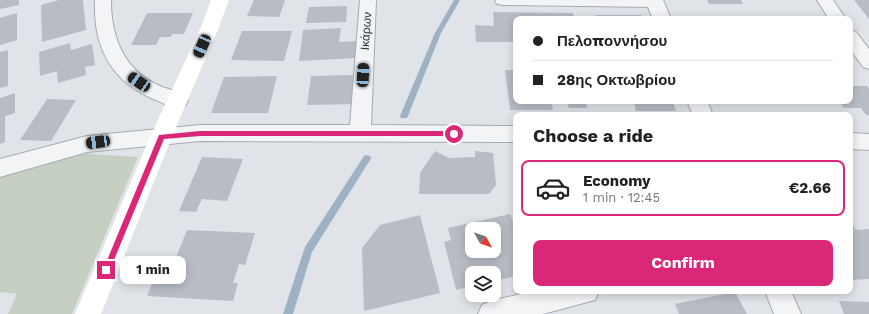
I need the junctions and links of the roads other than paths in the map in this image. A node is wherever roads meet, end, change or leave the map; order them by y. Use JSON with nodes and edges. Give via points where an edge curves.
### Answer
{"nodes":[{"id":1,"x":103,"y":0,"type":"edge"},
{"id":2,"x":220,"y":0,"type":"edge"},
{"id":3,"x":368,"y":0,"type":"edge"},
{"id":4,"x":503,"y":0,"type":"edge"},
{"id":5,"x":825,"y":0,"type":"edge"},
{"id":6,"x":654,"y":1,"type":"edge"},
{"id":7,"x":661,"y":16,"type":"edge"},
{"id":8,"x":836,"y":16,"type":"edge"},
{"id":9,"x":853,"y":40,"type":"edge"},
{"id":10,"x":869,"y":62,"type":"edge"},
{"id":11,"x":178,"y":101,"type":"junction"},
{"id":12,"x":360,"y":134,"type":"junction"},
{"id":13,"x":513,"y":134,"type":"edge"},
{"id":14,"x":161,"y":137,"type":"junction"},
{"id":15,"x":853,"y":141,"type":"edge"},
{"id":16,"x":869,"y":142,"type":"edge"},
{"id":17,"x":0,"y":168,"type":"edge"},
{"id":18,"x":574,"y":294,"type":"edge"},
{"id":19,"x":779,"y":294,"type":"edge"},
{"id":20,"x":88,"y":314,"type":"edge"},
{"id":21,"x":491,"y":314,"type":"edge"},
{"id":22,"x":788,"y":314,"type":"edge"}],
"edges":[{"from":1,"to":11,"type":"street","via":[[104,27],[111,51],[122,68],[146,87]]},
{"from":2,"to":11,"type":"main road"},
{"from":3,"to":12,"type":"street","name":"Ικάρων"},
{"from":4,"to":6,"type":"street"},
{"from":5,"to":8,"type":"street"},
{"from":6,"to":7,"type":"street"},
{"from":9,"to":10,"type":"street"},
{"from":11,"to":14,"type":"main road"},
{"from":12,"to":13,"type":"street"},
{"from":12,"to":14,"type":"street","via":[[200,133]]},
{"from":14,"to":17,"type":"street","via":[[88,144]]},
{"from":14,"to":20,"type":"main road"},
{"from":15,"to":16,"type":"street"},
{"from":18,"to":21,"type":"street"},
{"from":19,"to":22,"type":"street"}]}
